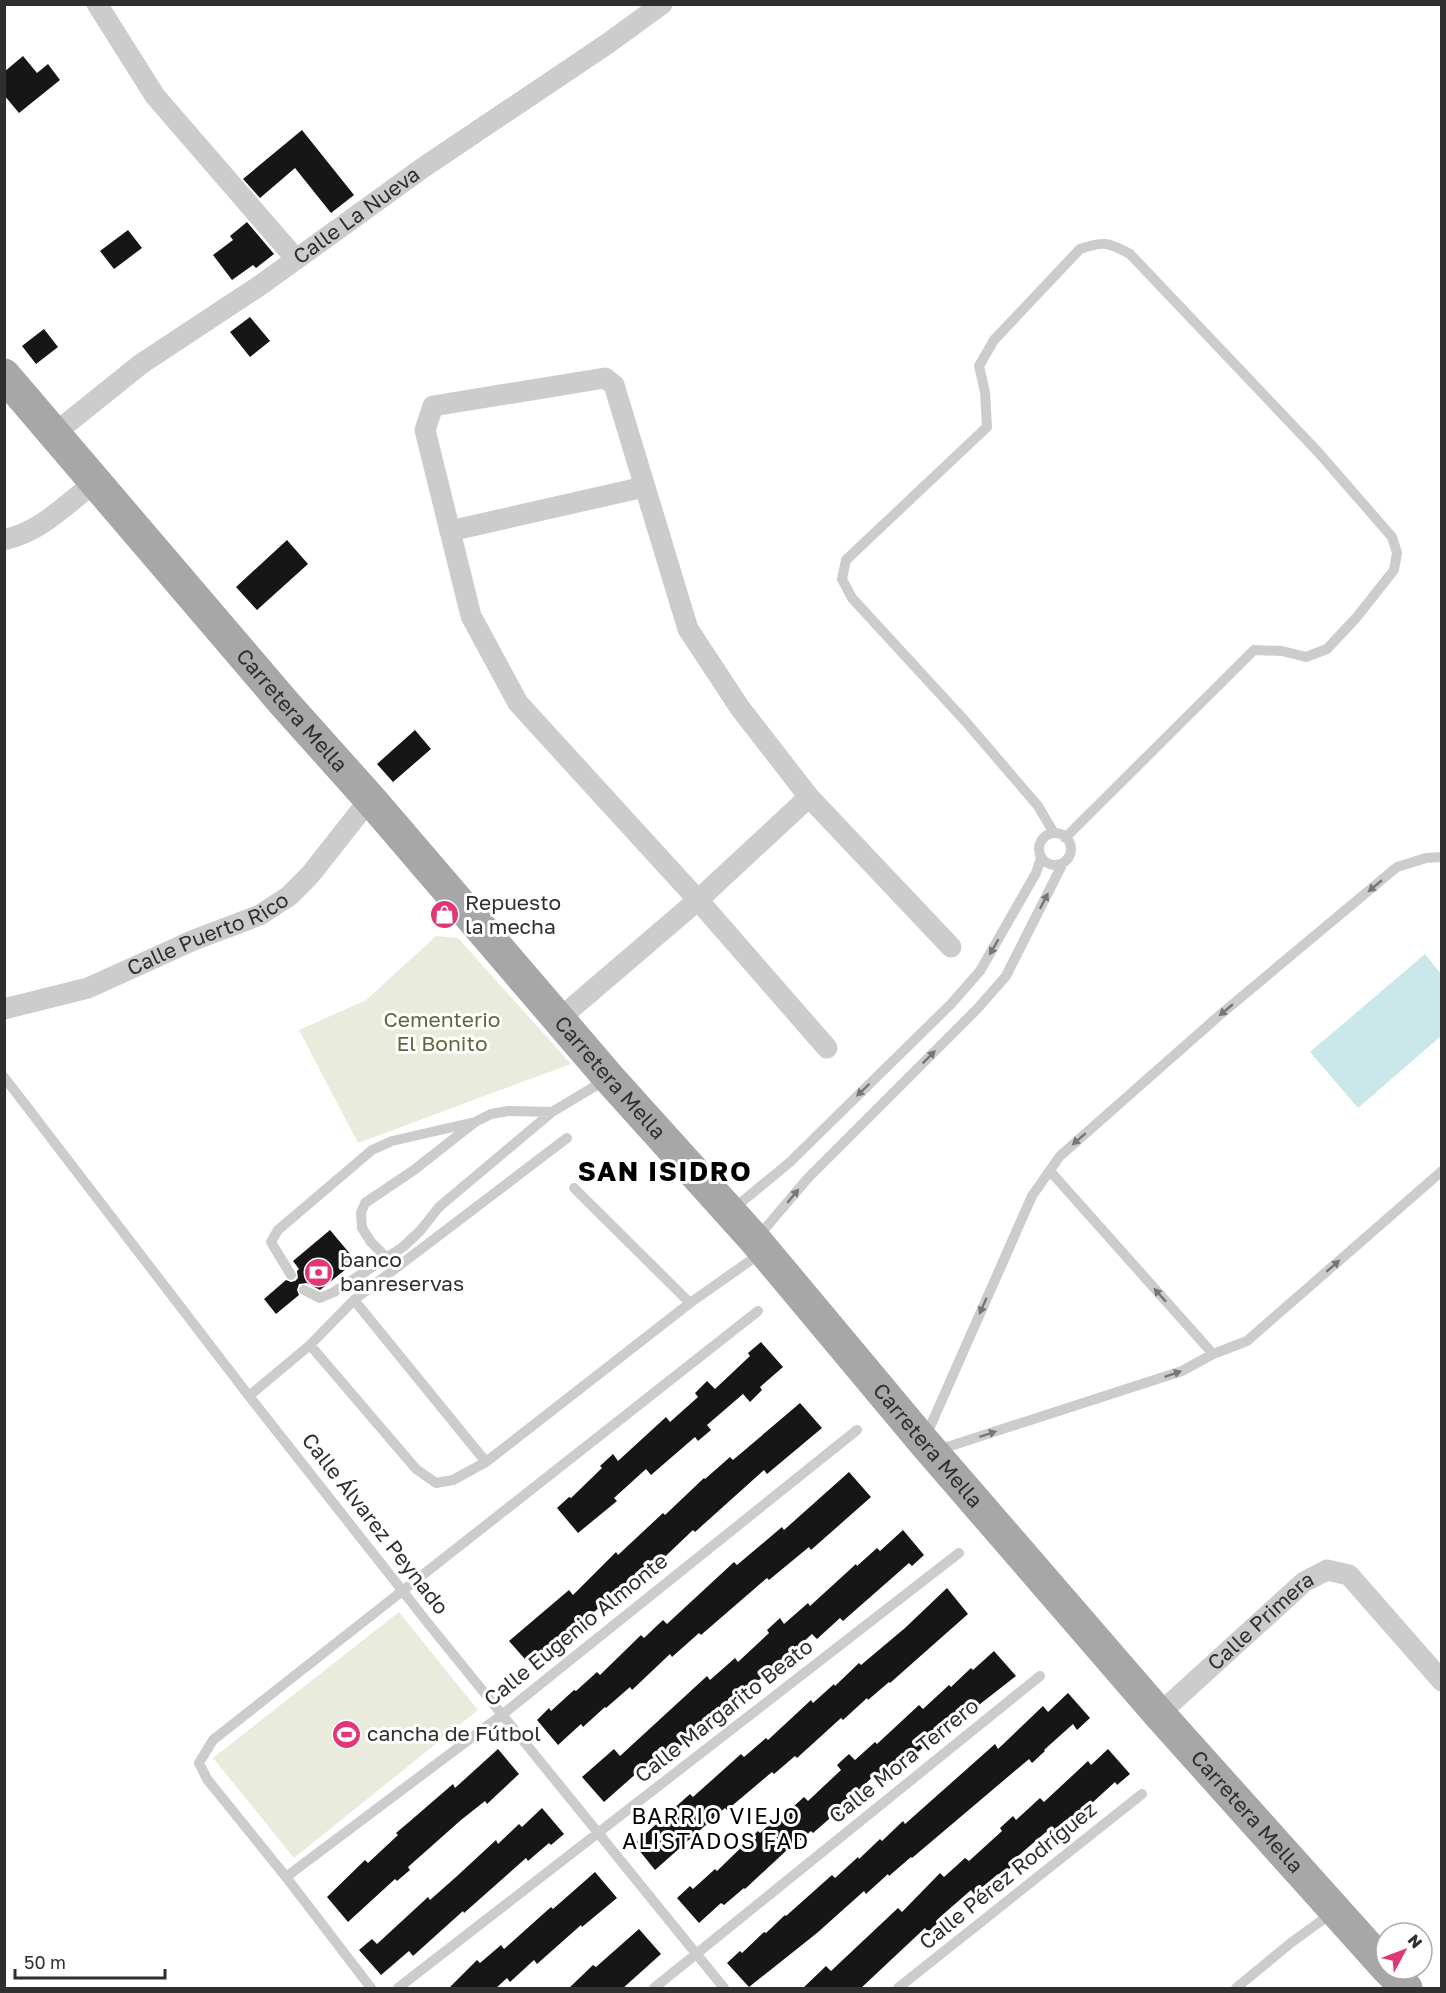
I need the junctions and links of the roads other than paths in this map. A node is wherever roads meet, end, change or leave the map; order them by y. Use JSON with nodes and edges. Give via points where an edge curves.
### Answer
{"nodes":[{"id":1,"x":97,"y":4,"type":"edge"},
{"id":2,"x":662,"y":4,"type":"edge"},
{"id":3,"x":296,"y":259,"type":"junction"},
{"id":4,"x":4,"y":375,"type":"edge"},
{"id":5,"x":55,"y":433,"type":"junction"},
{"id":6,"x":95,"y":482,"type":"junction"},
{"id":7,"x":644,"y":487,"type":"junction"},
{"id":8,"x":450,"y":531,"type":"junction"},
{"id":9,"x":4,"y":538,"type":"edge"},
{"id":10,"x":809,"y":797,"type":"junction"},
{"id":11,"x":370,"y":799,"type":"junction"},
{"id":12,"x":1054,"y":833,"type":"junction"},
{"id":13,"x":1065,"y":837,"type":"junction"},
{"id":14,"x":1442,"y":857,"type":"edge"},
{"id":15,"x":1041,"y":858,"type":"junction"},
{"id":16,"x":1063,"y":863,"type":"junction"},
{"id":17,"x":698,"y":900,"type":"junction"},
{"id":18,"x":951,"y":947,"type":"dead end"},
{"id":19,"x":4,"y":1010,"type":"edge"},
{"id":20,"x":559,"y":1019,"type":"junction"},
{"id":21,"x":827,"y":1048,"type":"dead end"},
{"id":22,"x":4,"y":1077,"type":"edge"},
{"id":23,"x":609,"y":1078,"type":"junction"},
{"id":24,"x":552,"y":1112,"type":"junction"},
{"id":25,"x":475,"y":1122,"type":"junction"},
{"id":26,"x":567,"y":1138,"type":"dead end"},
{"id":27,"x":1050,"y":1171,"type":"junction"},
{"id":28,"x":1442,"y":1171,"type":"edge"},
{"id":29,"x":574,"y":1188,"type":"dead end"},
{"id":30,"x":730,"y":1212,"type":"junction"},
{"id":31,"x":759,"y":1246,"type":"junction"},
{"id":32,"x":387,"y":1258,"type":"junction"},
{"id":33,"x":291,"y":1275,"type":"dead end"},
{"id":34,"x":304,"y":1290,"type":"dead end"},
{"id":35,"x":354,"y":1299,"type":"junction"},
{"id":36,"x":690,"y":1303,"type":"junction"},
{"id":37,"x":758,"y":1311,"type":"dead end"},
{"id":38,"x":310,"y":1345,"type":"junction"},
{"id":39,"x":1213,"y":1354,"type":"junction"},
{"id":40,"x":249,"y":1396,"type":"junction"},
{"id":41,"x":857,"y":1430,"type":"dead end"},
{"id":42,"x":928,"y":1447,"type":"junction"},
{"id":43,"x":486,"y":1462,"type":"junction"},
{"id":44,"x":959,"y":1553,"type":"dead end"},
{"id":45,"x":402,"y":1591,"type":"junction"},
{"id":46,"x":1040,"y":1676,"type":"dead end"},
{"id":47,"x":1442,"y":1681,"type":"edge"},
{"id":48,"x":503,"y":1714,"type":"junction"},
{"id":49,"x":1158,"y":1714,"type":"junction"},
{"id":50,"x":1142,"y":1794,"type":"dead end"},
{"id":51,"x":598,"y":1833,"type":"junction"},
{"id":52,"x":286,"y":1877,"type":"junction"},
{"id":53,"x":1335,"y":1911,"type":"junction"},
{"id":54,"x":697,"y":1954,"type":"junction"},
{"id":55,"x":1374,"y":1954,"type":"edge"},
{"id":56,"x":371,"y":1989,"type":"edge"},
{"id":57,"x":398,"y":1989,"type":"edge"},
{"id":58,"x":654,"y":1989,"type":"edge"},
{"id":59,"x":724,"y":1989,"type":"edge"},
{"id":60,"x":898,"y":1989,"type":"edge"},
{"id":61,"x":1236,"y":1989,"type":"edge"}],
"edges":[{"from":1,"to":3,"type":"street","via":[[155,96]]},
{"from":2,"to":3,"type":"street","name":"Calle La Nueva"},
{"from":3,"to":5,"type":"street","name":"Calle La Nueva","via":[[141,364]]},
{"from":4,"to":5,"type":"main road","name":"Carretera Mella"},
{"from":5,"to":6,"type":"main road","name":"Carretera Mella"},
{"from":6,"to":9,"type":"street","via":[[37,527],[21,536]]},
{"from":6,"to":11,"type":"main road","name":"Carretera Mella"},
{"from":7,"to":8,"type":"street"},
{"from":7,"to":8,"type":"street","via":[[614,385],[605,378],[433,406],[425,430]]},
{"from":7,"to":10,"type":"street","via":[[688,629],[740,708]]},
{"from":8,"to":17,"type":"street","via":[[471,616],[518,703]]},
{"from":10,"to":17,"type":"street"},
{"from":10,"to":18,"type":"street"},
{"from":11,"to":19,"type":"street","name":"Calle Puerto Rico","via":[[310,875],[289,896],[260,915],[88,988]]},
{"from":11,"to":20,"type":"main road","name":"Carretera Mella"},
{"from":12,"to":13,"type":"lane"},
{"from":12,"to":13,"type":"lane","via":[[1038,806],[852,598],[842,579],[846,560],[987,427],[979,366],[994,339],[1080,249],[1111,244],[1130,254],[1318,452],[1392,537],[1397,553],[1394,570],[1327,649],[1306,657],[1254,650]]},
{"from":12,"to":15,"type":"lane","via":[[1040,842]]},
{"from":13,"to":16,"type":"lane","via":[[1071,849]]},
{"from":14,"to":27,"type":"lane","one_way":true,"via":[[1397,867],[1221,1014],[1060,1156]]},
{"from":15,"to":16,"type":"lane","via":[[1047,864]]},
{"from":15,"to":30,"type":"lane","one_way":true,"via":[[980,971],[790,1162]]},
{"from":31,"to":16,"type":"lane","one_way":true,"via":[[808,1178],[1006,976]]},
{"from":17,"to":20,"type":"street"},
{"from":17,"to":21,"type":"street"},
{"from":20,"to":23,"type":"main road","name":"Carretera Mella"},
{"from":22,"to":40,"type":"lane","name":"Calle Álvarez Peynado"},
{"from":23,"to":24,"type":"lane"},
{"from":23,"to":30,"type":"main road","name":"Carretera Mella"},
{"from":24,"to":25,"type":"lane","via":[[508,1111]]},
{"from":24,"to":32,"type":"lane","via":[[439,1207],[420,1231]]},
{"from":25,"to":32,"type":"lane","via":[[365,1203],[362,1228]]},
{"from":25,"to":33,"type":"lane","via":[[392,1141],[372,1150],[278,1230],[271,1242]]},
{"from":26,"to":35,"type":"lane"},
{"from":39,"to":27,"type":"lane","one_way":true},
{"from":27,"to":42,"type":"lane","one_way":true,"via":[[1032,1196]]},
{"from":39,"to":28,"type":"lane","one_way":true,"via":[[1247,1341]]},
{"from":29,"to":36,"type":"lane"},
{"from":30,"to":31,"type":"main road","name":"Carretera Mella"},
{"from":31,"to":36,"type":"lane"},
{"from":31,"to":42,"type":"main road","name":"Carretera Mella"},
{"from":32,"to":34,"type":"lane","via":[[320,1298]]},
{"from":35,"to":38,"type":"lane"},
{"from":35,"to":43,"type":"lane"},
{"from":36,"to":43,"type":"lane"},
{"from":37,"to":45,"type":"lane"},
{"from":38,"to":40,"type":"lane"},
{"from":38,"to":43,"type":"lane","via":[[416,1469],[436,1483],[453,1480]]},
{"from":42,"to":39,"type":"lane","one_way":true,"via":[[1182,1371]]},
{"from":40,"to":45,"type":"lane","name":"Calle Álvarez Peynado"},
{"from":41,"to":48,"type":"lane","name":"Calle Eugenio Almonte"},
{"from":42,"to":49,"type":"main road","name":"Carretera Mella"},
{"from":44,"to":51,"type":"lane","name":"Calle Margarito Beato"},
{"from":45,"to":48,"type":"lane","name":"Calle Álvarez Peynado"},
{"from":45,"to":52,"type":"lane","via":[[213,1740],[199,1763],[207,1779]]},
{"from":46,"to":54,"type":"lane","name":"Calle Mora Terrero"},
{"from":47,"to":49,"type":"street","name":"Calle Primera","via":[[1348,1575],[1327,1570],[1304,1582]]},
{"from":48,"to":51,"type":"lane","name":"Calle Álvarez Peynado"},
{"from":48,"to":52,"type":"lane","name":"Calle Eugenio Almonte"},
{"from":49,"to":53,"type":"main road","name":"Carretera Mella"},
{"from":50,"to":60,"type":"lane","name":"Calle Pérez Rodríguez"},
{"from":51,"to":54,"type":"lane","name":"Calle Álvarez Peynado"},
{"from":51,"to":57,"type":"lane","name":"Calle Margarito Beato"},
{"from":52,"to":56,"type":"lane"},
{"from":53,"to":55,"type":"main road","name":"Carretera Mella"},
{"from":53,"to":61,"type":"lane"},
{"from":54,"to":58,"type":"lane","name":"Calle Mora Terrero"},
{"from":54,"to":59,"type":"lane","name":"Calle Álvarez Peynado"}]}
